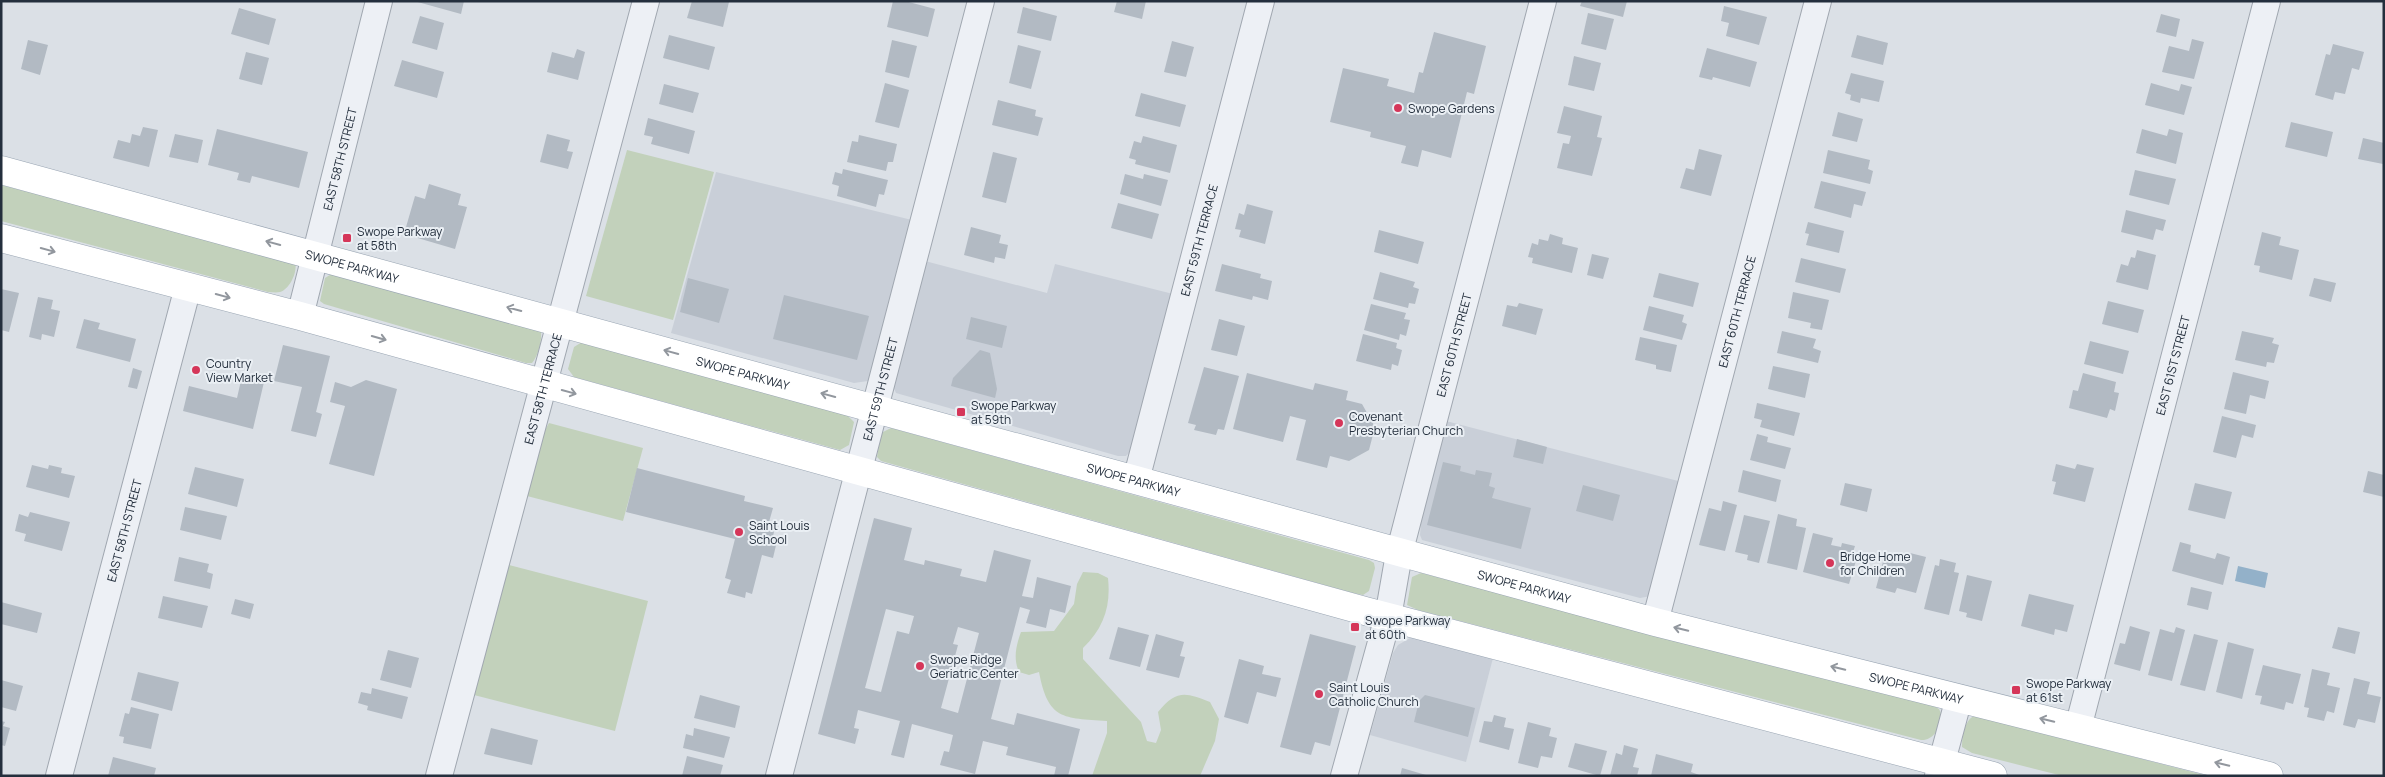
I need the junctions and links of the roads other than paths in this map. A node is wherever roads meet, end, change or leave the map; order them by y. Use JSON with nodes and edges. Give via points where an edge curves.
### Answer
{"nodes":[{"id":1,"x":379,"y":1,"type":"edge"},
{"id":2,"x":646,"y":1,"type":"edge"},
{"id":3,"x":981,"y":1,"type":"edge"},
{"id":4,"x":1261,"y":1,"type":"edge"},
{"id":5,"x":1543,"y":1,"type":"edge"},
{"id":6,"x":1818,"y":1,"type":"edge"},
{"id":7,"x":2267,"y":1,"type":"edge"},
{"id":8,"x":1,"y":170,"type":"edge"},
{"id":9,"x":1,"y":238,"type":"edge"},
{"id":10,"x":315,"y":254,"type":"junction"},
{"id":11,"x":188,"y":286,"type":"junction"},
{"id":12,"x":300,"y":316,"type":"junction"},
{"id":13,"x":560,"y":322,"type":"junction"},
{"id":14,"x":543,"y":384,"type":"junction"},
{"id":15,"x":875,"y":408,"type":"junction"},
{"id":16,"x":859,"y":470,"type":"junction"},
{"id":17,"x":1136,"y":480,"type":"junction"},
{"id":18,"x":1399,"y":554,"type":"junction"},
{"id":19,"x":1388,"y":617,"type":"junction"},
{"id":20,"x":1654,"y":622,"type":"junction"},
{"id":21,"x":1959,"y":698,"type":"junction"},
{"id":22,"x":2078,"y":728,"type":"junction"},
{"id":23,"x":1939,"y":769,"type":"edge"},
{"id":24,"x":59,"y":776,"type":"edge"},
{"id":25,"x":439,"y":776,"type":"edge"},
{"id":26,"x":779,"y":776,"type":"edge"},
{"id":27,"x":1344,"y":776,"type":"edge"},
{"id":28,"x":1994,"y":776,"type":"edge"},
{"id":29,"x":2269,"y":776,"type":"edge"}],
"edges":[{"from":1,"to":10,"type":"street","name":"EAST 58TH STREET"},
{"from":2,"to":13,"type":"street","name":"EAST 58TH TERRACE"},
{"from":3,"to":15,"type":"street","name":"EAST 59TH STREET"},
{"from":4,"to":17,"type":"street","name":"EAST 59TH TERRACE"},
{"from":5,"to":18,"type":"street","name":"EAST 60TH STREET"},
{"from":6,"to":20,"type":"street","name":"EAST 60TH TERRACE"},
{"from":7,"to":22,"type":"street","name":"EAST 61ST STREET"},
{"from":10,"to":8,"type":"main road","name":"SWOPE PARKWAY","one_way":true},
{"from":9,"to":11,"type":"main road","one_way":true},
{"from":10,"to":12,"type":"street","name":"EAST 58TH STREET"},
{"from":13,"to":10,"type":"main road","name":"SWOPE PARKWAY","one_way":true},
{"from":11,"to":12,"type":"main road","one_way":true},
{"from":11,"to":24,"type":"street","name":"EAST 58TH STREET"},
{"from":12,"to":14,"type":"main road","one_way":true},
{"from":13,"to":14,"type":"street","name":"EAST 58TH TERRACE"},
{"from":15,"to":13,"type":"main road","name":"SWOPE PARKWAY","one_way":true},
{"from":14,"to":16,"type":"main road","one_way":true},
{"from":14,"to":25,"type":"street","name":"EAST 58TH TERRACE"},
{"from":15,"to":16,"type":"street","name":"EAST 59TH STREET"},
{"from":15,"to":17,"type":"main road","name":"SWOPE PARKWAY"},
{"from":16,"to":19,"type":"main road"},
{"from":16,"to":26,"type":"street","name":"EAST 59TH STREET"},
{"from":17,"to":18,"type":"main road","name":"SWOPE PARKWAY"},
{"from":18,"to":19,"type":"street","name":"EAST 60TH STREET"},
{"from":18,"to":20,"type":"main road","name":"SWOPE PARKWAY"},
{"from":19,"to":23,"type":"main road"},
{"from":19,"to":27,"type":"street","name":"EAST 60TH STREET"},
{"from":21,"to":20,"type":"main road","name":"SWOPE PARKWAY","one_way":true},
{"from":22,"to":21,"type":"main road","name":"SWOPE PARKWAY","one_way":true},
{"from":21,"to":23,"type":"street"},
{"from":29,"to":22,"type":"main road","name":"SWOPE PARKWAY","one_way":true},
{"from":23,"to":28,"type":"main road"}]}
